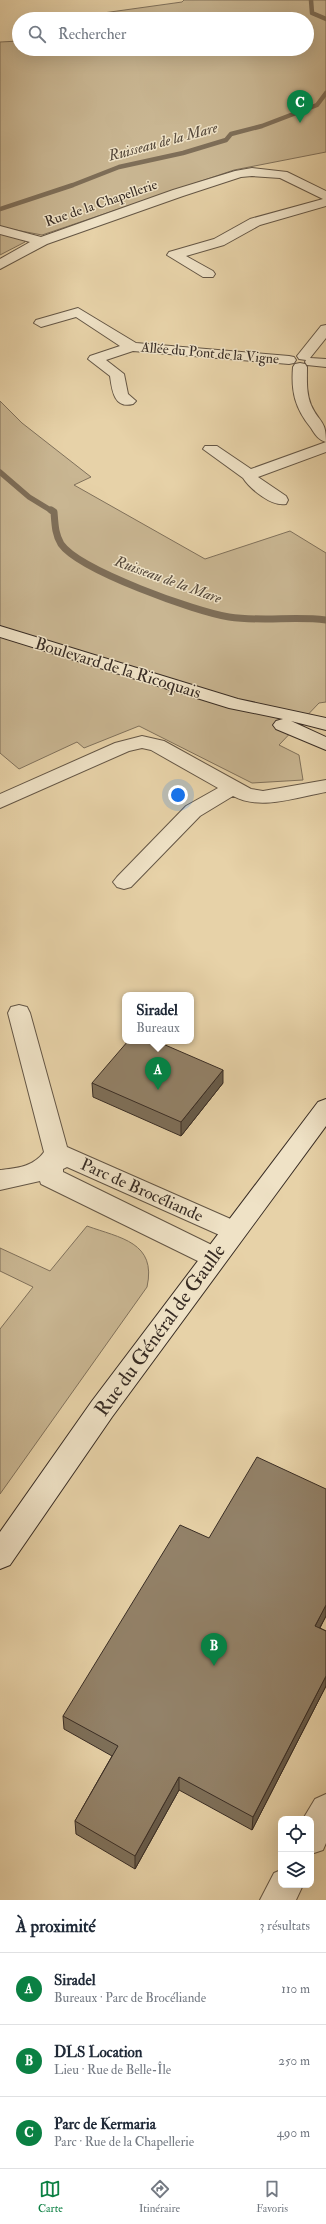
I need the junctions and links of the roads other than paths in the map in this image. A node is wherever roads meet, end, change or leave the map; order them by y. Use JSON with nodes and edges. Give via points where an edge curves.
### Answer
{"nodes":[{"id":1,"x":326,"y":196,"type":"edge"},
{"id":2,"x":326,"y":202,"type":"edge"},
{"id":3,"x":0,"y":230,"type":"edge"},
{"id":4,"x":42,"y":241,"type":"junction"},
{"id":5,"x":0,"y":265,"type":"edge"},
{"id":6,"x":208,"y":274,"type":"dead end"},
{"id":7,"x":41,"y":323,"type":"dead end"},
{"id":8,"x":326,"y":330,"type":"edge"},
{"id":9,"x":132,"y":347,"type":"junction"},
{"id":10,"x":306,"y":362,"type":"edge"},
{"id":11,"x":128,"y":401,"type":"dead end"},
{"id":12,"x":326,"y":437,"type":"edge"},
{"id":13,"x":326,"y":447,"type":"edge"},
{"id":14,"x":211,"y":449,"type":"dead end"},
{"id":15,"x":249,"y":475,"type":"junction"},
{"id":16,"x":280,"y":500,"type":"dead end"},
{"id":17,"x":0,"y":631,"type":"edge"},
{"id":18,"x":236,"y":704,"type":"junction"},
{"id":19,"x":326,"y":724,"type":"edge"},
{"id":20,"x":326,"y":744,"type":"edge"},
{"id":21,"x":326,"y":786,"type":"edge"},
{"id":22,"x":232,"y":788,"type":"junction"},
{"id":23,"x":0,"y":802,"type":"edge"},
{"id":24,"x":124,"y":882,"type":"dead end"},
{"id":25,"x":19,"y":1013,"type":"dead end"},
{"id":26,"x":326,"y":1108,"type":"edge"},
{"id":27,"x":51,"y":1164,"type":"junction"},
{"id":28,"x":0,"y":1180,"type":"edge"},
{"id":29,"x":233,"y":1231,"type":"junction"},
{"id":30,"x":213,"y":1256,"type":"junction"},
{"id":31,"x":0,"y":1556,"type":"edge"},
{"id":32,"x":326,"y":1810,"type":"edge"},
{"id":33,"x":314,"y":1832,"type":"edge"},
{"id":34,"x":284,"y":1888,"type":"edge"},
{"id":35,"x":278,"y":1900,"type":"edge"}],
"edges":[{"from":1,"to":4,"type":"street","name":"Rue de la Chapellerie","via":[[307,186],[264,178],[218,180]]},
{"from":2,"to":6,"type":"street","via":[[255,222],[219,242],[174,255]]},
{"from":3,"to":4,"type":"street"},
{"from":4,"to":5,"type":"street","name":"Rue de la Chapellerie"},
{"from":7,"to":9,"type":"street","name":"Allée du Pont de la Vigne","via":[[78,312]]},
{"from":8,"to":10,"type":"street"},
{"from":9,"to":10,"type":"street","name":"Allée du Pont de la Vigne"},
{"from":9,"to":11,"type":"street","name":"Allée du Pont de la Vigne","via":[[95,359],[117,374],[120,396]]},
{"from":10,"to":12,"type":"street","via":[[298,390],[305,411]]},
{"from":13,"to":15,"type":"street"},
{"from":14,"to":15,"type":"street"},
{"from":15,"to":16,"type":"street","via":[[252,480]]},
{"from":17,"to":18,"type":"street","name":"Boulevard de la Ricoquais"},
{"from":18,"to":19,"type":"street","name":"Boulevard de la Ricoquais"},
{"from":18,"to":20,"type":"street","name":"Boulevard de la Ricoquais","via":[[249,712]]},
{"from":21,"to":22,"type":"street","via":[[263,797],[246,795]]},
{"from":22,"to":23,"type":"street","via":[[157,745],[142,742],[122,746]]},
{"from":22,"to":24,"type":"street","via":[[192,811]]},
{"from":25,"to":27,"type":"street","name":"Parc de Brocéliande","via":[[56,1154]]},
{"from":26,"to":29,"type":"street","name":"Rue du Général de Gaulle"},
{"from":27,"to":28,"type":"street","name":"Parc de Brocéliande","via":[[37,1173]]},
{"from":27,"to":29,"type":"street","name":"Parc de Brocéliande","via":[[67,1156]]},
{"from":27,"to":30,"type":"street","name":"Parc de Brocéliande","via":[[50,1177]]},
{"from":29,"to":30,"type":"street","name":"Rue du Général de Gaulle"},
{"from":30,"to":31,"type":"street","name":"Rue du Général de Gaulle"},
{"from":32,"to":33,"type":"street"},
{"from":34,"to":35,"type":"street"}]}
